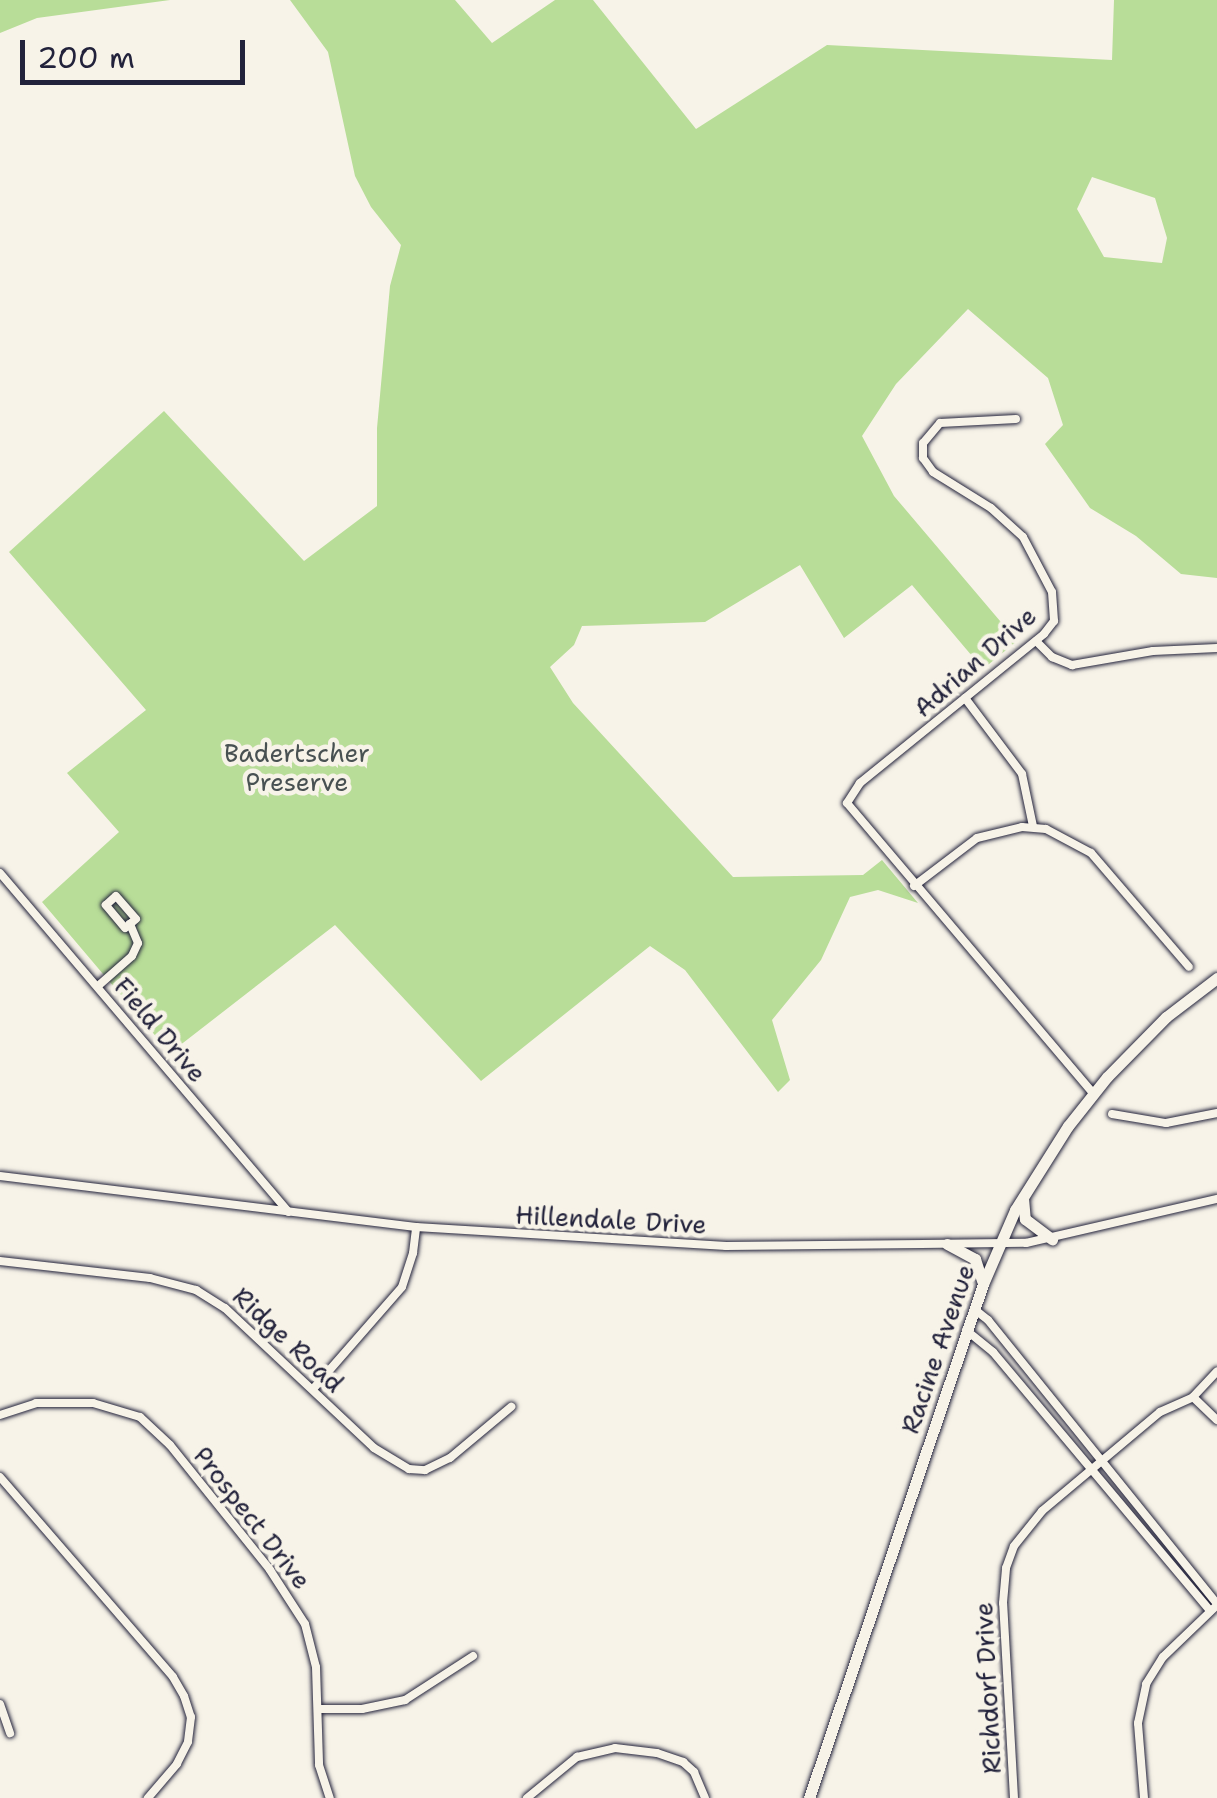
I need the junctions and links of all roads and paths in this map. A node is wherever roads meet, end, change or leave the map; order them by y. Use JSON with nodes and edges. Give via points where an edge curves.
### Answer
{"nodes":[{"id":1,"x":1016,"y":418,"type":"dead end"},
{"id":2,"x":1036,"y":641,"type":"junction"},
{"id":3,"x":1217,"y":648,"type":"edge"},
{"id":4,"x":965,"y":698,"type":"junction"},
{"id":5,"x":1033,"y":826,"type":"junction"},
{"id":6,"x":0,"y":873,"type":"edge"},
{"id":7,"x":914,"y":886,"type":"junction"},
{"id":8,"x":130,"y":924,"type":"dead end"},
{"id":9,"x":1189,"y":967,"type":"dead end"},
{"id":10,"x":1217,"y":978,"type":"edge"},
{"id":11,"x":98,"y":986,"type":"junction"},
{"id":12,"x":1094,"y":1093,"type":"junction"},
{"id":13,"x":1217,"y":1113,"type":"edge"},
{"id":14,"x":1112,"y":1114,"type":"dead end"},
{"id":15,"x":0,"y":1176,"type":"edge"},
{"id":16,"x":1023,"y":1196,"type":"junction"},
{"id":17,"x":1217,"y":1198,"type":"edge"},
{"id":18,"x":289,"y":1212,"type":"junction"},
{"id":19,"x":416,"y":1227,"type":"junction"},
{"id":20,"x":1052,"y":1239,"type":"junction"},
{"id":21,"x":947,"y":1244,"type":"junction"},
{"id":22,"x":998,"y":1245,"type":"junction"},
{"id":23,"x":0,"y":1261,"type":"edge"},
{"id":24,"x":982,"y":1284,"type":"junction"},
{"id":25,"x":974,"y":1309,"type":"junction"},
{"id":26,"x":966,"y":1330,"type":"junction"},
{"id":27,"x":1217,"y":1371,"type":"edge"},
{"id":28,"x":314,"y":1389,"type":"junction"},
{"id":29,"x":1193,"y":1397,"type":"junction"},
{"id":30,"x":511,"y":1407,"type":"dead end"},
{"id":31,"x":0,"y":1415,"type":"edge"},
{"id":32,"x":1217,"y":1420,"type":"edge"},
{"id":33,"x":1101,"y":1461,"type":"junction"},
{"id":34,"x":1090,"y":1468,"type":"junction"},
{"id":35,"x":0,"y":1476,"type":"edge"},
{"id":36,"x":1215,"y":1607,"type":"edge"},
{"id":37,"x":472,"y":1656,"type":"dead end"},
{"id":38,"x":0,"y":1704,"type":"edge"},
{"id":39,"x":319,"y":1709,"type":"junction"},
{"id":40,"x":10,"y":1733,"type":"dead end"},
{"id":41,"x":148,"y":1798,"type":"edge"},
{"id":42,"x":330,"y":1798,"type":"edge"},
{"id":43,"x":527,"y":1798,"type":"edge"},
{"id":44,"x":705,"y":1798,"type":"edge"},
{"id":45,"x":809,"y":1798,"type":"edge"},
{"id":46,"x":1014,"y":1798,"type":"edge"},
{"id":47,"x":1144,"y":1798,"type":"edge"}],
"edges":[{"from":1,"to":2,"type":"street","name":"Adrian Drive","via":[[940,423],[921,452],[933,472],[1000,514],[1029,546],[1056,604],[1054,621]]},
{"from":2,"to":3,"type":"street","via":[[1052,658],[1072,665]]},
{"from":2,"to":4,"type":"street","name":"Adrian Drive"},
{"from":4,"to":5,"type":"street","via":[[1022,774]]},
{"from":4,"to":7,"type":"street","name":"Adrian Drive","via":[[846,799]]},
{"from":5,"to":7,"type":"street","via":[[977,838]]},
{"from":5,"to":9,"type":"street","via":[[1091,853]]},
{"from":6,"to":11,"type":"street","name":"Field Drive"},
{"from":7,"to":12,"type":"street"},
{"from":8,"to":11,"type":"street","via":[[138,943],[132,956]]},
{"from":10,"to":12,"type":"main road","name":"Racine Avenue","via":[[1150,1031]]},
{"from":11,"to":18,"type":"street","name":"Field Drive"},
{"from":12,"to":16,"type":"main road","name":"Racine Avenue"},
{"from":13,"to":14,"type":"street","via":[[1166,1123]]},
{"from":15,"to":18,"type":"street","name":"Hillendale Drive"},
{"from":16,"to":20,"type":"main road","via":[[1025,1218]]},
{"from":16,"to":22,"type":"main road","name":"Racine Avenue"},
{"from":17,"to":20,"type":"street","name":"Hillendale Drive"},
{"from":18,"to":19,"type":"street","name":"Hillendale Drive"},
{"from":19,"to":21,"type":"street","name":"Hillendale Drive","via":[[658,1244]]},
{"from":19,"to":28,"type":"street","via":[[402,1286]]},
{"from":20,"to":22,"type":"street","name":"Hillendale Drive"},
{"from":21,"to":22,"type":"street","name":"Hillendale Drive"},
{"from":21,"to":24,"type":"main road","via":[[975,1259]]},
{"from":22,"to":24,"type":"main road","name":"Racine Avenue"},
{"from":23,"to":28,"type":"street","name":"Ridge Road","via":[[150,1278],[196,1290]]},
{"from":24,"to":25,"type":"main road","name":"Racine Avenue"},
{"from":25,"to":26,"type":"main road","name":"Racine Avenue"},
{"from":25,"to":33,"type":"street"},
{"from":26,"to":34,"type":"street","via":[[983,1341]]},
{"from":26,"to":45,"type":"main road","name":"Racine Avenue"},
{"from":27,"to":29,"type":"street","name":"Richdorf Drive"},
{"from":28,"to":30,"type":"street","name":"Ridge Road","via":[[384,1455],[418,1471],[450,1458]]},
{"from":29,"to":32,"type":"street"},
{"from":29,"to":33,"type":"street","name":"Richdorf Drive","via":[[1160,1412]]},
{"from":31,"to":39,"type":"street","name":"Prospect Drive","via":[[72,1401],[125,1410],[148,1422],[292,1601],[313,1650]]},
{"from":33,"to":34,"type":"street","name":"Richdorf Drive"},
{"from":33,"to":36,"type":"street"},
{"from":34,"to":36,"type":"street"},
{"from":34,"to":46,"type":"street","name":"Richdorf Drive","via":[[1026,1528],[1006,1568],[1002,1603]]},
{"from":35,"to":41,"type":"street","via":[[184,1696],[188,1742]]},
{"from":36,"to":47,"type":"street","via":[[1162,1658],[1142,1695]]},
{"from":37,"to":39,"type":"street","via":[[405,1700]]},
{"from":38,"to":40,"type":"street"},
{"from":39,"to":42,"type":"street","name":"Prospect Drive","via":[[319,1765]]},
{"from":43,"to":44,"type":"street","via":[[577,1757],[615,1748],[683,1762]]}]}
